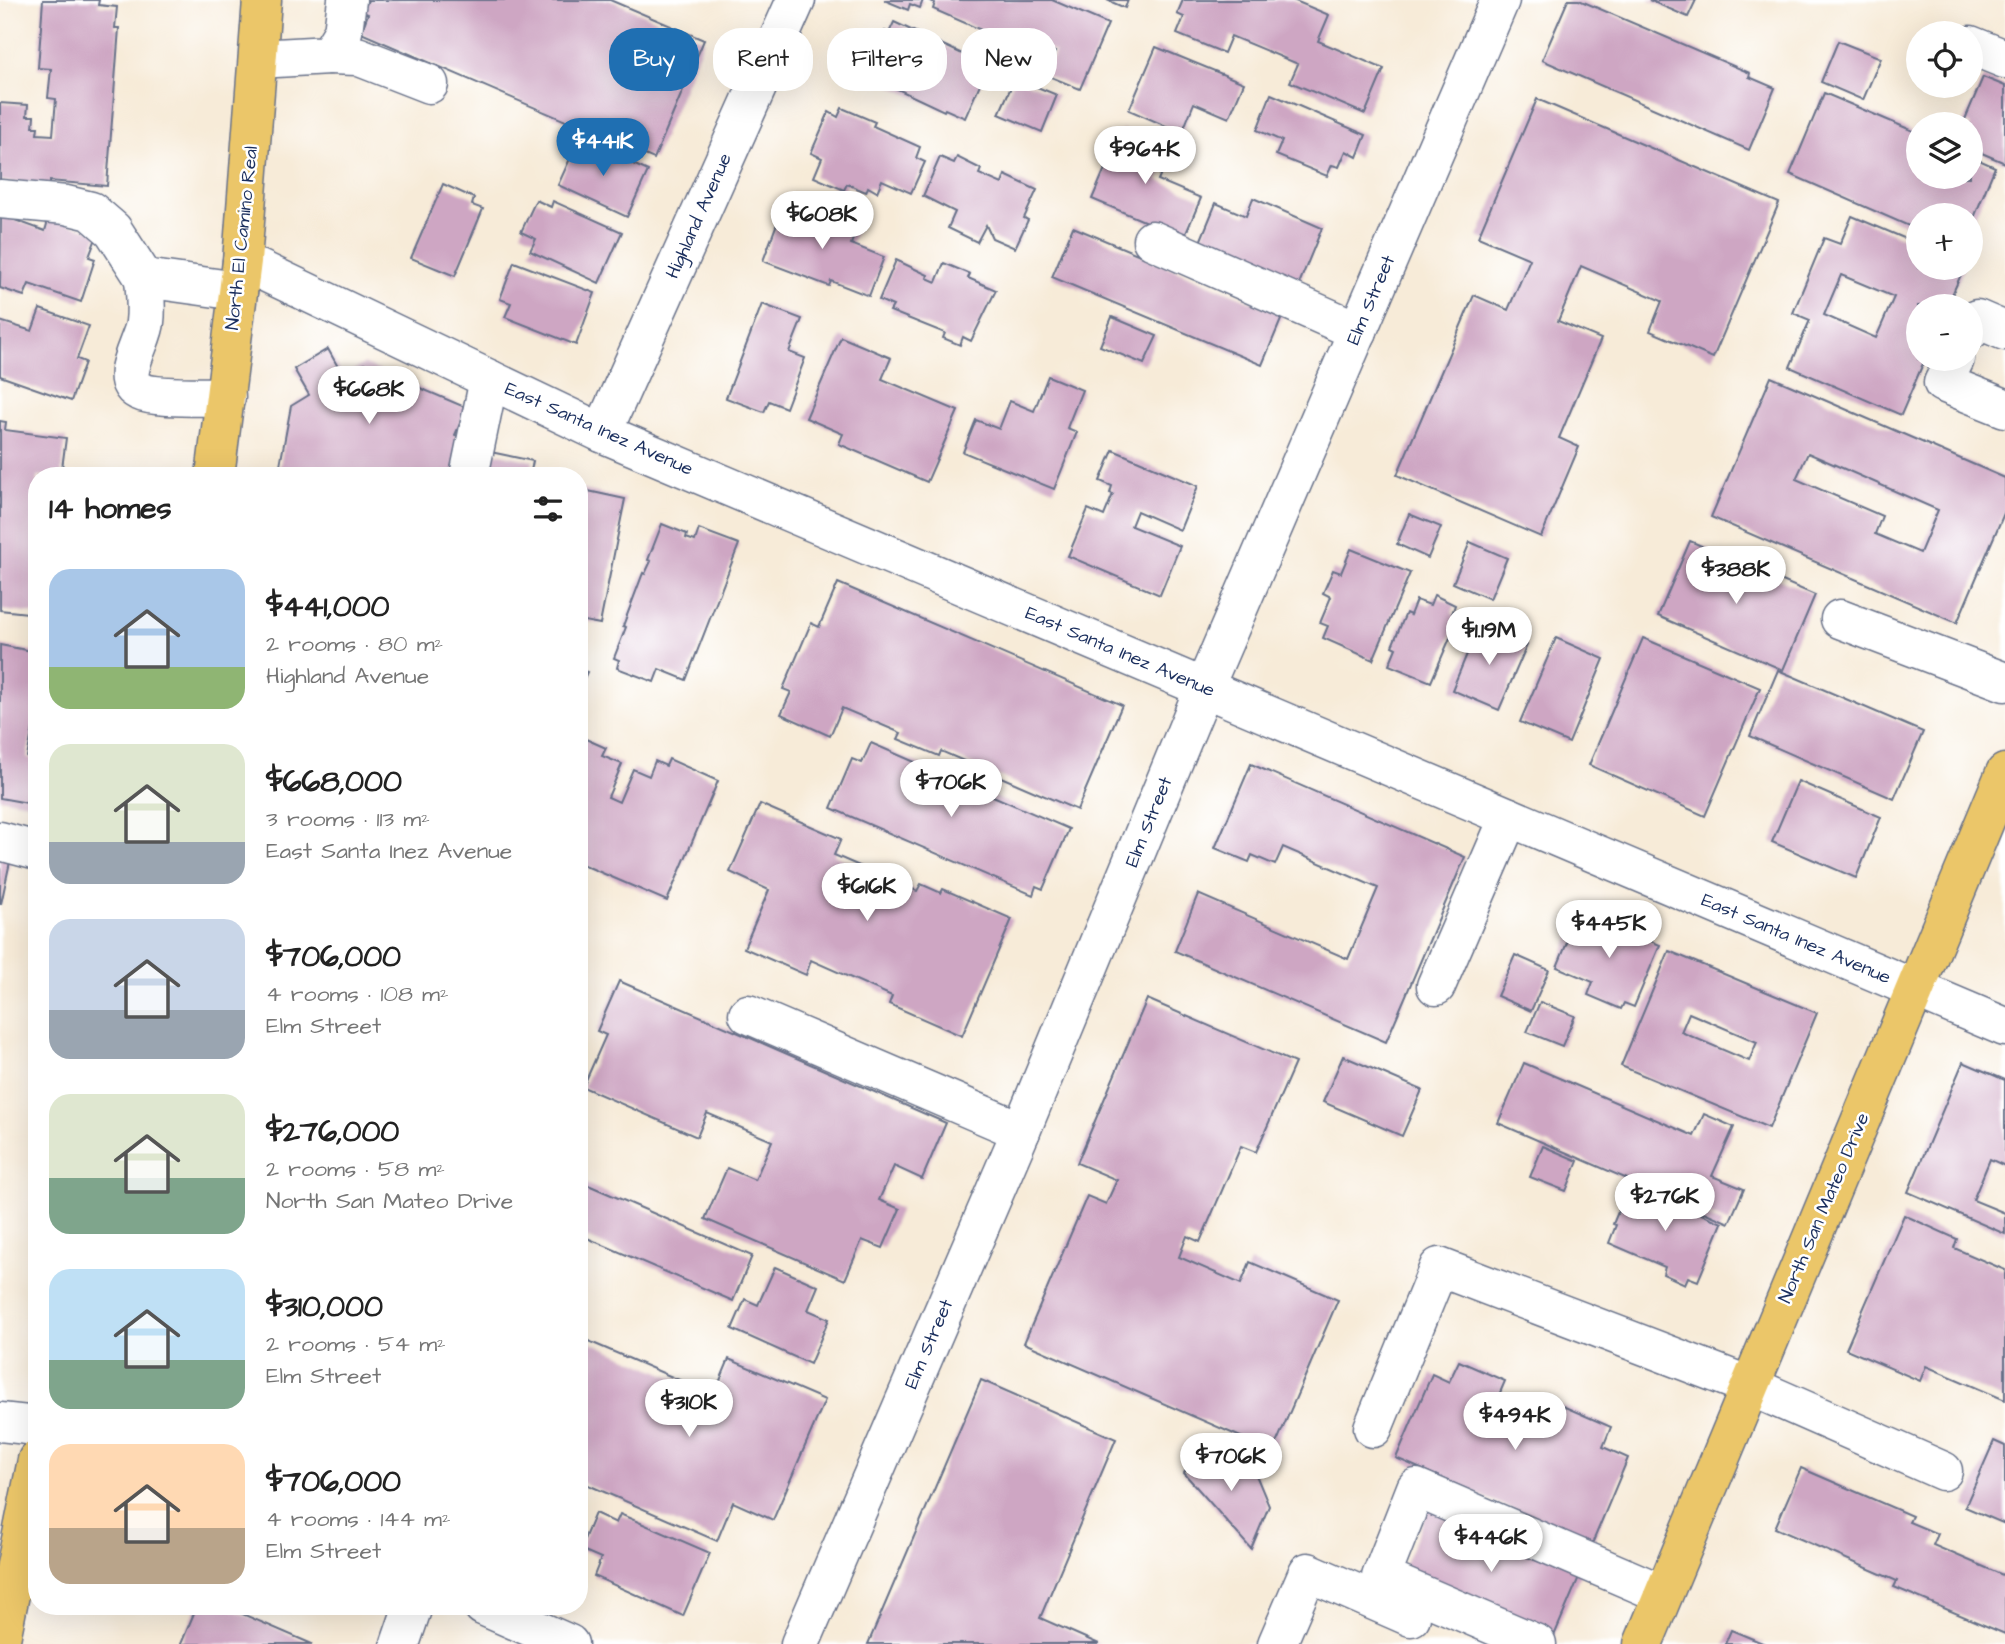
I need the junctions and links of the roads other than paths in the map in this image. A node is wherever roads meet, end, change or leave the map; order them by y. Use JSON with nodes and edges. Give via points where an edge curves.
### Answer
{"nodes":[{"id":1,"x":262,"y":0,"type":"edge"},
{"id":2,"x":347,"y":0,"type":"edge"},
{"id":3,"x":796,"y":0,"type":"edge"},
{"id":4,"x":1500,"y":0,"type":"edge"},
{"id":5,"x":1983,"y":50,"type":"edge"},
{"id":6,"x":329,"y":55,"type":"junction"},
{"id":7,"x":258,"y":59,"type":"junction"},
{"id":8,"x":2005,"y":59,"type":"edge"},
{"id":9,"x":429,"y":84,"type":"dead end"},
{"id":10,"x":0,"y":199,"type":"edge"},
{"id":11,"x":1152,"y":240,"type":"dead end"},
{"id":12,"x":240,"y":276,"type":"junction"},
{"id":13,"x":144,"y":278,"type":"junction"},
{"id":14,"x":1983,"y":322,"type":"edge"},
{"id":15,"x":1358,"y":331,"type":"junction"},
{"id":16,"x":2005,"y":331,"type":"edge"},
{"id":17,"x":1949,"y":371,"type":"edge"},
{"id":18,"x":489,"y":379,"type":"junction"},
{"id":19,"x":226,"y":397,"type":"junction"},
{"id":20,"x":2005,"y":408,"type":"edge"},
{"id":21,"x":602,"y":433,"type":"junction"},
{"id":22,"x":216,"y":467,"type":"edge"},
{"id":23,"x":472,"y":467,"type":"edge"},
{"id":24,"x":1840,"y":619,"type":"dead end"},
{"id":25,"x":2005,"y":682,"type":"edge"},
{"id":26,"x":1204,"y":688,"type":"junction"},
{"id":27,"x":2005,"y":772,"type":"edge"},
{"id":28,"x":1509,"y":817,"type":"junction"},
{"id":29,"x":0,"y":841,"type":"edge"},
{"id":30,"x":28,"y":848,"type":"edge"},
{"id":31,"x":1436,"y":986,"type":"dead end"},
{"id":32,"x":1914,"y":989,"type":"junction"},
{"id":33,"x":748,"y":1014,"type":"dead end"},
{"id":34,"x":2005,"y":1027,"type":"edge"},
{"id":35,"x":1021,"y":1131,"type":"junction"},
{"id":36,"x":1749,"y":1387,"type":"junction"},
{"id":37,"x":0,"y":1422,"type":"edge"},
{"id":38,"x":28,"y":1425,"type":"edge"},
{"id":39,"x":1373,"y":1428,"type":"dead end"},
{"id":40,"x":1942,"y":1471,"type":"dead end"},
{"id":41,"x":28,"y":1506,"type":"edge"},
{"id":42,"x":1663,"y":1594,"type":"junction"},
{"id":43,"x":410,"y":1615,"type":"edge"},
{"id":44,"x":503,"y":1615,"type":"edge"},
{"id":45,"x":1,"y":1644,"type":"edge"},
{"id":46,"x":400,"y":1644,"type":"edge"},
{"id":47,"x":569,"y":1644,"type":"edge"},
{"id":48,"x":800,"y":1644,"type":"edge"},
{"id":49,"x":1277,"y":1644,"type":"edge"},
{"id":50,"x":1474,"y":1644,"type":"edge"},
{"id":51,"x":1537,"y":1644,"type":"edge"},
{"id":52,"x":1643,"y":1644,"type":"edge"}],
"edges":[{"from":1,"to":7,"type":"main road","name":"North El Camino Real"},
{"from":2,"to":6,"type":"street","via":[[343,32]]},
{"from":3,"to":21,"type":"street","name":"Highland Avenue"},
{"from":4,"to":15,"type":"street","name":"Elm Street"},
{"from":5,"to":8,"type":"street"},
{"from":6,"to":7,"type":"street"},
{"from":6,"to":9,"type":"street","via":[[358,56]]},
{"from":7,"to":12,"type":"main road","name":"North El Camino Real"},
{"from":10,"to":13,"type":"street","via":[[91,211],[113,230]]},
{"from":11,"to":15,"type":"street"},
{"from":12,"to":13,"type":"street","name":"East Santa Inez Avenue"},
{"from":12,"to":18,"type":"street","name":"East Santa Inez Avenue"},
{"from":12,"to":19,"type":"main road","name":"North El Camino Real"},
{"from":13,"to":19,"type":"street","via":[[145,323],[129,368],[132,386],[154,394]]},
{"from":14,"to":16,"type":"street"},
{"from":15,"to":26,"type":"street","name":"Elm Street"},
{"from":17,"to":20,"type":"street","via":[[1943,383]]},
{"from":18,"to":21,"type":"street","name":"East Santa Inez Avenue"},
{"from":18,"to":23,"type":"street"},
{"from":19,"to":22,"type":"main road","name":"North El Camino Real"},
{"from":21,"to":26,"type":"street","name":"East Santa Inez Avenue"},
{"from":24,"to":25,"type":"street"},
{"from":26,"to":28,"type":"street","name":"East Santa Inez Avenue"},
{"from":26,"to":35,"type":"street","name":"Elm Street"},
{"from":27,"to":32,"type":"main road","name":"North San Mateo Drive"},
{"from":28,"to":31,"type":"street"},
{"from":28,"to":32,"type":"street","name":"East Santa Inez Avenue"},
{"from":29,"to":30,"type":"street"},
{"from":32,"to":34,"type":"street","name":"East Santa Inez Avenue"},
{"from":32,"to":36,"type":"main road","name":"North San Mateo Drive"},
{"from":33,"to":35,"type":"street"},
{"from":35,"to":48,"type":"street","name":"Elm Street"},
{"from":36,"to":39,"type":"street","via":[[1439,1267]]},
{"from":36,"to":40,"type":"street"},
{"from":36,"to":42,"type":"main road","name":"North San Mateo Drive"},
{"from":37,"to":38,"type":"street"},
{"from":41,"to":45,"type":"main road"},
{"from":42,"to":51,"type":"street","via":[[1416,1488],[1381,1577]]},
{"from":42,"to":52,"type":"main road","name":"North San Mateo Drive"},
{"from":43,"to":46,"type":"street"},
{"from":44,"to":47,"type":"street"},
{"from":49,"to":50,"type":"street","via":[[1308,1572]]}]}
